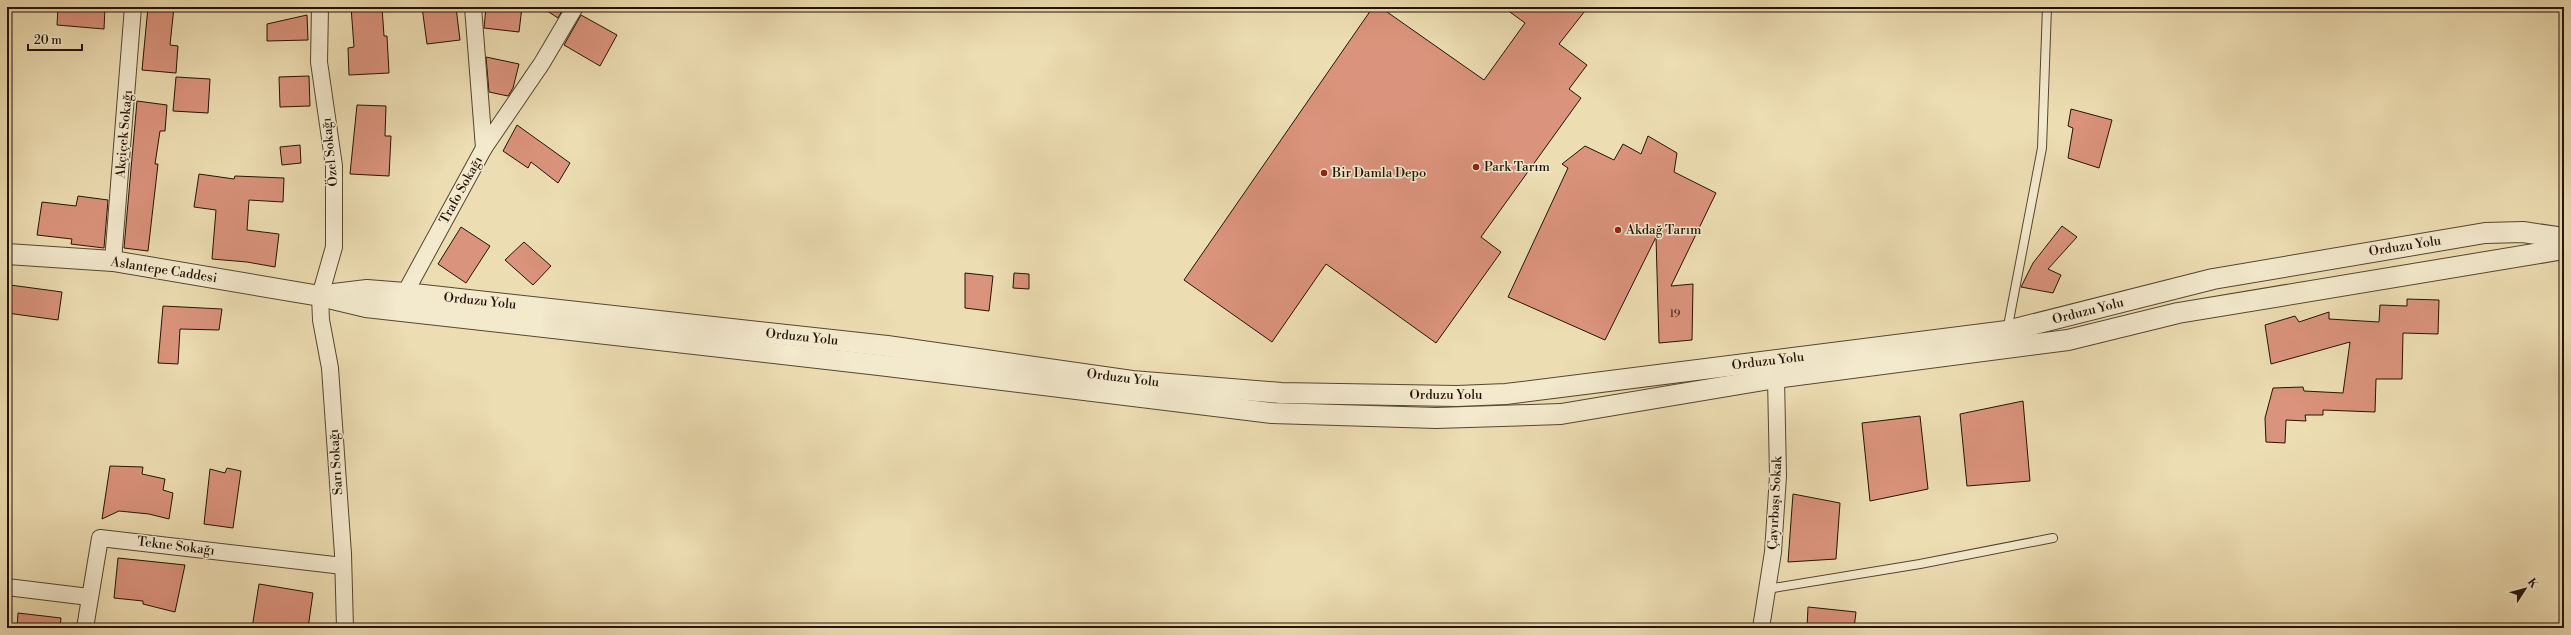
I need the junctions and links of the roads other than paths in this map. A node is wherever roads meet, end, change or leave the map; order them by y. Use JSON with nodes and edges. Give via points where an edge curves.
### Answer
{"nodes":[{"id":1,"x":133,"y":7,"type":"edge"},
{"id":2,"x":320,"y":7,"type":"edge"},
{"id":3,"x":473,"y":7,"type":"edge"},
{"id":4,"x":575,"y":7,"type":"edge"},
{"id":5,"x":2048,"y":7,"type":"edge"},
{"id":6,"x":482,"y":117,"type":"junction"},
{"id":7,"x":496,"y":131,"type":"junction"},
{"id":8,"x":484,"y":148,"type":"junction"},
{"id":9,"x":2564,"y":238,"type":"edge"},
{"id":10,"x":2564,"y":249,"type":"edge"},
{"id":11,"x":7,"y":254,"type":"edge"},
{"id":12,"x":113,"y":261,"type":"junction"},
{"id":13,"x":405,"y":293,"type":"junction"},
{"id":14,"x":320,"y":296,"type":"junction"},
{"id":15,"x":2007,"y":332,"type":"junction"},
{"id":16,"x":1776,"y":378,"type":"junction"},
{"id":17,"x":2053,"y":538,"type":"dead end"},
{"id":18,"x":343,"y":566,"type":"junction"},
{"id":19,"x":7,"y":587,"type":"edge"},
{"id":20,"x":1767,"y":589,"type":"junction"},
{"id":21,"x":89,"y":597,"type":"junction"},
{"id":22,"x":85,"y":628,"type":"edge"},
{"id":23,"x":345,"y":628,"type":"edge"},
{"id":24,"x":1760,"y":628,"type":"edge"}],
"edges":[{"from":1,"to":12,"type":"street","name":"Akçiçek Sokağı"},
{"from":2,"to":14,"type":"street","name":"Özel Sokağı","via":[[319,62],[334,166],[334,240]]},
{"from":3,"to":6,"type":"street","name":"Trafo Sokağı"},
{"from":4,"to":7,"type":"street","via":[[542,63]]},
{"from":5,"to":15,"type":"lane","via":[[2042,148]]},
{"from":6,"to":7,"type":"street"},
{"from":6,"to":8,"type":"street","name":"Trafo Sokağı"},
{"from":7,"to":8,"type":"street"},
{"from":8,"to":13,"type":"street","name":"Trafo Sokağı"},
{"from":9,"to":15,"type":"street","name":"Orduzu Yolu","via":[[2523,232],[2485,233],[2416,244],[2213,279]]},
{"from":10,"to":16,"type":"street","via":[[2178,313],[2068,340]]},
{"from":11,"to":12,"type":"street","name":"Aslantepe Caddesi"},
{"from":12,"to":14,"type":"street","name":"Aslantepe Caddesi"},
{"from":13,"to":14,"type":"street","name":"Orduzu Yolu","via":[[367,290]]},
{"from":13,"to":15,"type":"street","name":"Orduzu Yolu","via":[[887,346],[1132,380],[1281,393],[1457,396],[1506,394]]},
{"from":14,"to":16,"type":"street","via":[[366,307],[879,365],[1272,413],[1436,418],[1561,414]]},
{"from":14,"to":18,"type":"street","name":"Sarı Sokağı","via":[[321,320],[330,368]]},
{"from":16,"to":20,"type":"street","name":"Çayırbaşı Sokak","via":[[1778,476],[1773,552]]},
{"from":17,"to":20,"type":"lane","via":[[1920,564]]},
{"from":18,"to":21,"type":"street","name":"Tekne Sokağı","via":[[100,538]]},
{"from":18,"to":23,"type":"street","name":"Sarı Sokağı"},
{"from":19,"to":21,"type":"street"},
{"from":20,"to":24,"type":"street","name":"Çayırbaşı Sokak"},
{"from":21,"to":22,"type":"street","name":"Tekne Sokağı"}]}
